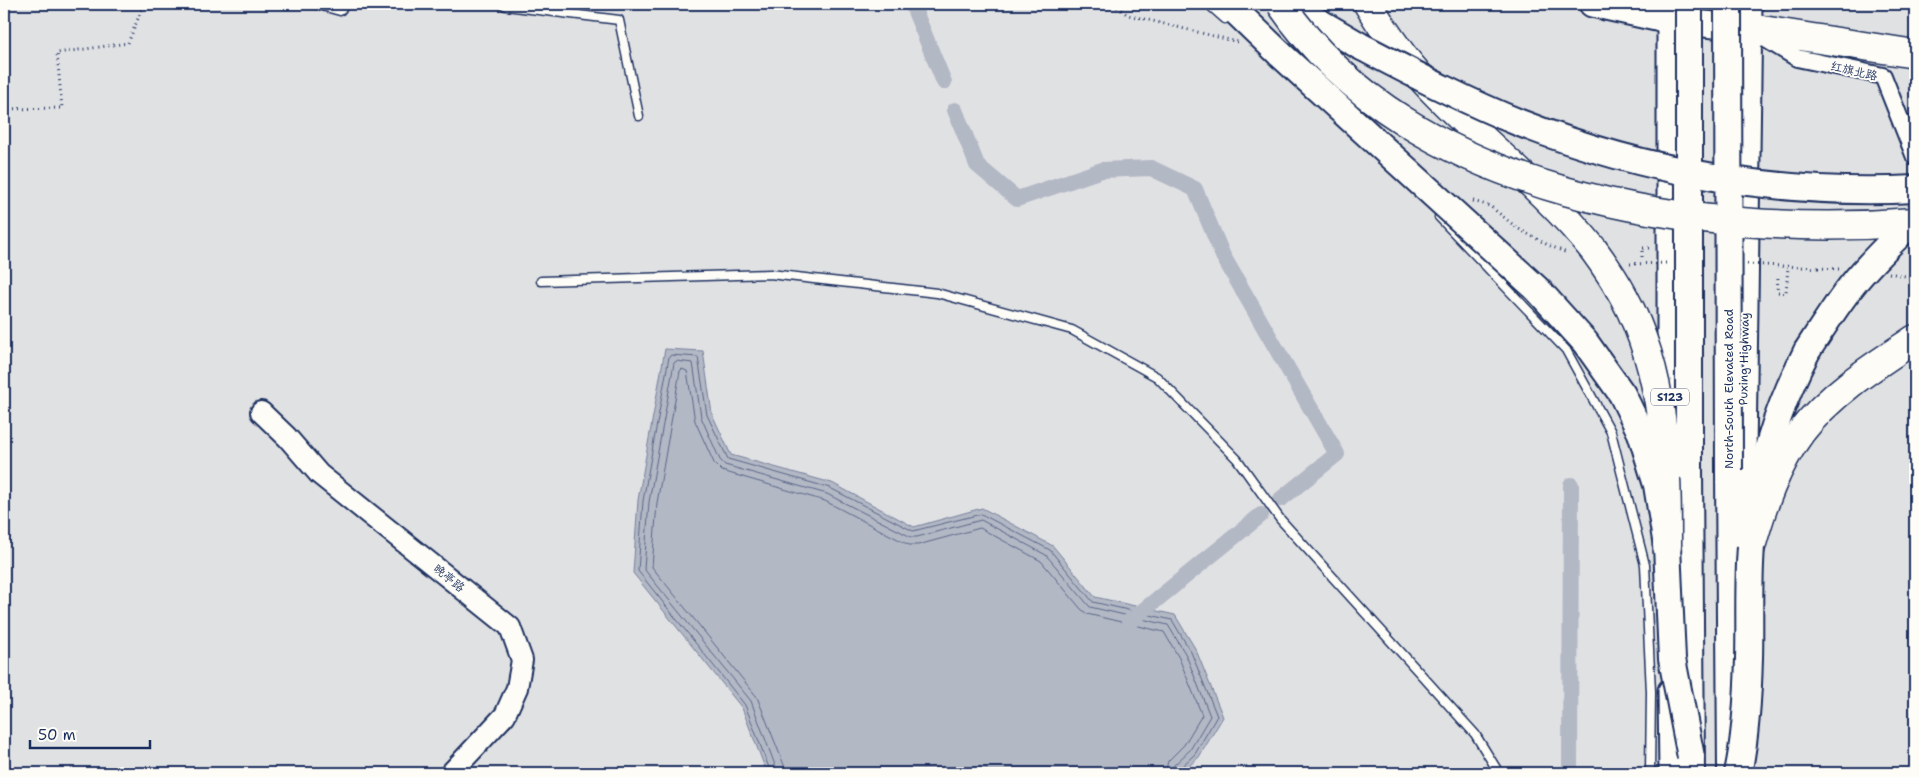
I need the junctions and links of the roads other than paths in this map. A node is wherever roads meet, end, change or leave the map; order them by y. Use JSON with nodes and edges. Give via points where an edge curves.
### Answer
{"nodes":[{"id":1,"x":315,"y":4,"type":"edge"},
{"id":2,"x":346,"y":4,"type":"edge"},
{"id":3,"x":502,"y":4,"type":"edge"},
{"id":4,"x":1208,"y":4,"type":"edge"},
{"id":5,"x":1281,"y":4,"type":"edge"},
{"id":6,"x":1288,"y":4,"type":"edge"},
{"id":7,"x":1368,"y":4,"type":"edge"},
{"id":8,"x":1592,"y":4,"type":"edge"},
{"id":9,"x":1728,"y":4,"type":"edge"},
{"id":10,"x":1676,"y":9,"type":"edge"},
{"id":11,"x":1228,"y":13,"type":"edge"},
{"id":12,"x":1749,"y":16,"type":"edge"},
{"id":13,"x":1915,"y":54,"type":"edge"},
{"id":14,"x":639,"y":116,"type":"dead end"},
{"id":15,"x":1915,"y":157,"type":"edge"},
{"id":16,"x":1915,"y":189,"type":"edge"},
{"id":17,"x":1436,"y":214,"type":"dead end"},
{"id":18,"x":1915,"y":221,"type":"edge"},
{"id":19,"x":541,"y":281,"type":"dead end"},
{"id":20,"x":1915,"y":339,"type":"edge"},
{"id":21,"x":261,"y":412,"type":"dead end"},
{"id":22,"x":1666,"y":546,"type":"junction"},
{"id":23,"x":1751,"y":546,"type":"junction"},
{"id":24,"x":1684,"y":768,"type":"edge"},
{"id":25,"x":451,"y":773,"type":"edge"},
{"id":26,"x":1499,"y":773,"type":"edge"},
{"id":27,"x":1650,"y":773,"type":"edge"},
{"id":28,"x":1731,"y":773,"type":"edge"},
{"id":29,"x":1740,"y":773,"type":"edge"}],
"edges":[{"from":1,"to":2,"type":"lane","via":[[340,11]]},
{"from":3,"to":14,"type":"lane","via":[[619,20]]},
{"from":4,"to":11,"type":"lane"},
{"from":5,"to":18,"type":"highway","bridge":true,"via":[[1318,51],[1372,98],[1454,148],[1515,175],[1600,200],[1690,217],[1826,227]]},
{"from":6,"to":16,"type":"highway","bridge":true,"via":[[1360,46],[1468,100],[1596,150],[1717,178],[1769,185],[1848,190]]},
{"from":7,"to":22,"type":"highway","bridge":true,"via":[[1394,45],[1425,83],[1574,226],[1604,264],[1624,298],[1647,351],[1661,406],[1666,465]]},
{"from":8,"to":10,"type":"main road"},
{"from":9,"to":28,"type":"highway","name":"North-South Elevated Road","bridge":true},
{"from":10,"to":12,"type":"main road"},
{"from":10,"to":24,"type":"highway","bridge":true},
{"from":11,"to":22,"type":"highway","bridge":true,"via":[[1281,55],[1538,290],[1585,342],[1622,394],[1641,433],[1657,485]]},
{"from":12,"to":13,"type":"highway"},
{"from":12,"to":15,"type":"street","name":"红旗北路","via":[[1797,58],[1883,76]]},
{"from":12,"to":29,"type":"main road","name":"Puxing Highway"},
{"from":17,"to":27,"type":"lane","via":[[1566,350],[1611,432],[1645,565],[1651,692]]},
{"from":18,"to":23,"type":"highway","bridge":true,"via":[[1854,282],[1829,316],[1791,383],[1766,450],[1758,484]]},
{"from":19,"to":26,"type":"lane","via":[[770,274],[937,294],[1072,330],[1157,377],[1237,459],[1280,519],[1475,734]]},
{"from":20,"to":23,"type":"highway","via":[[1828,402],[1801,432],[1768,494]]},
{"from":21,"to":25,"type":"street","name":"晚亭路","via":[[319,474],[510,627],[522,660],[517,688],[505,716]]},
{"from":22,"to":24,"type":"highway","bridge":true,"via":[[1672,659]]},
{"from":23,"to":29,"type":"highway","bridge":true,"via":[[1749,659]]}]}
